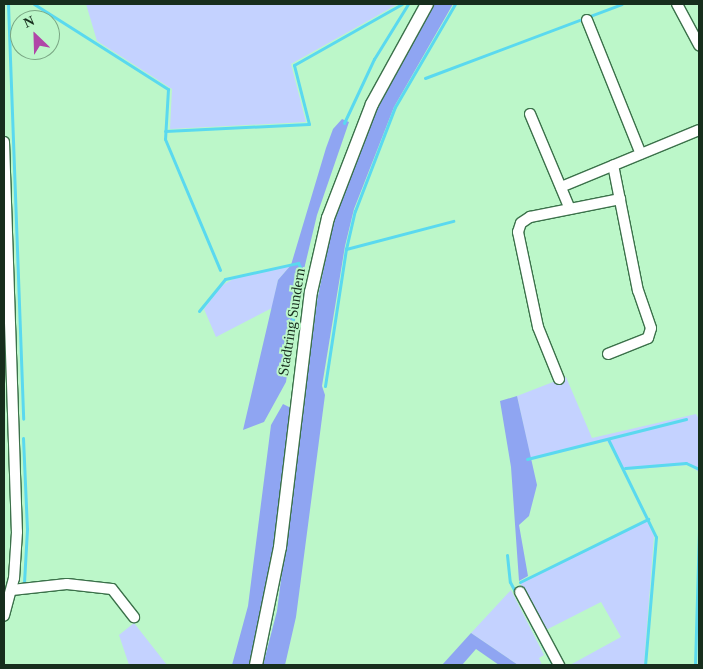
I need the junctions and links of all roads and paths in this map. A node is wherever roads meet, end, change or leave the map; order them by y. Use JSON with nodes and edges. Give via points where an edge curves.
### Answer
{"nodes":[{"id":1,"x":427,"y":4,"type":"edge"},
{"id":2,"x":677,"y":4,"type":"edge"},
{"id":3,"x":587,"y":20,"type":"dead end"},
{"id":4,"x":699,"y":45,"type":"edge"},
{"id":5,"x":530,"y":114,"type":"dead end"},
{"id":6,"x":699,"y":130,"type":"edge"},
{"id":7,"x":4,"y":142,"type":"edge"},
{"id":8,"x":640,"y":154,"type":"junction"},
{"id":9,"x":613,"y":165,"type":"junction"},
{"id":10,"x":561,"y":187,"type":"junction"},
{"id":11,"x":620,"y":199,"type":"junction"},
{"id":12,"x":570,"y":209,"type":"junction"},
{"id":13,"x":608,"y":354,"type":"dead end"},
{"id":14,"x":559,"y":378,"type":"dead end"},
{"id":15,"x":12,"y":590,"type":"junction"},
{"id":16,"x":520,"y":592,"type":"dead end"},
{"id":17,"x":4,"y":616,"type":"edge"},
{"id":18,"x":134,"y":617,"type":"dead end"},
{"id":19,"x":256,"y":665,"type":"edge"},
{"id":20,"x":558,"y":665,"type":"edge"}],
"edges":[{"from":1,"to":19,"type":"main road","name":"Stadtring Sundern","via":[[372,104],[328,218],[311,292],[280,547]]},
{"from":2,"to":4,"type":"street"},
{"from":3,"to":8,"type":"street"},
{"from":5,"to":10,"type":"street"},
{"from":6,"to":8,"type":"street"},
{"from":7,"to":15,"type":"street","via":[[17,532]]},
{"from":8,"to":9,"type":"street"},
{"from":9,"to":10,"type":"street"},
{"from":9,"to":11,"type":"street"},
{"from":10,"to":12,"type":"street"},
{"from":11,"to":12,"type":"street"},
{"from":11,"to":13,"type":"street","via":[[638,291],[651,328],[648,338]]},
{"from":12,"to":14,"type":"street","via":[[530,217],[521,223],[518,232],[538,326]]},
{"from":15,"to":17,"type":"street"},
{"from":15,"to":18,"type":"street","via":[[67,584],[112,589]]},
{"from":16,"to":20,"type":"street"}]}
